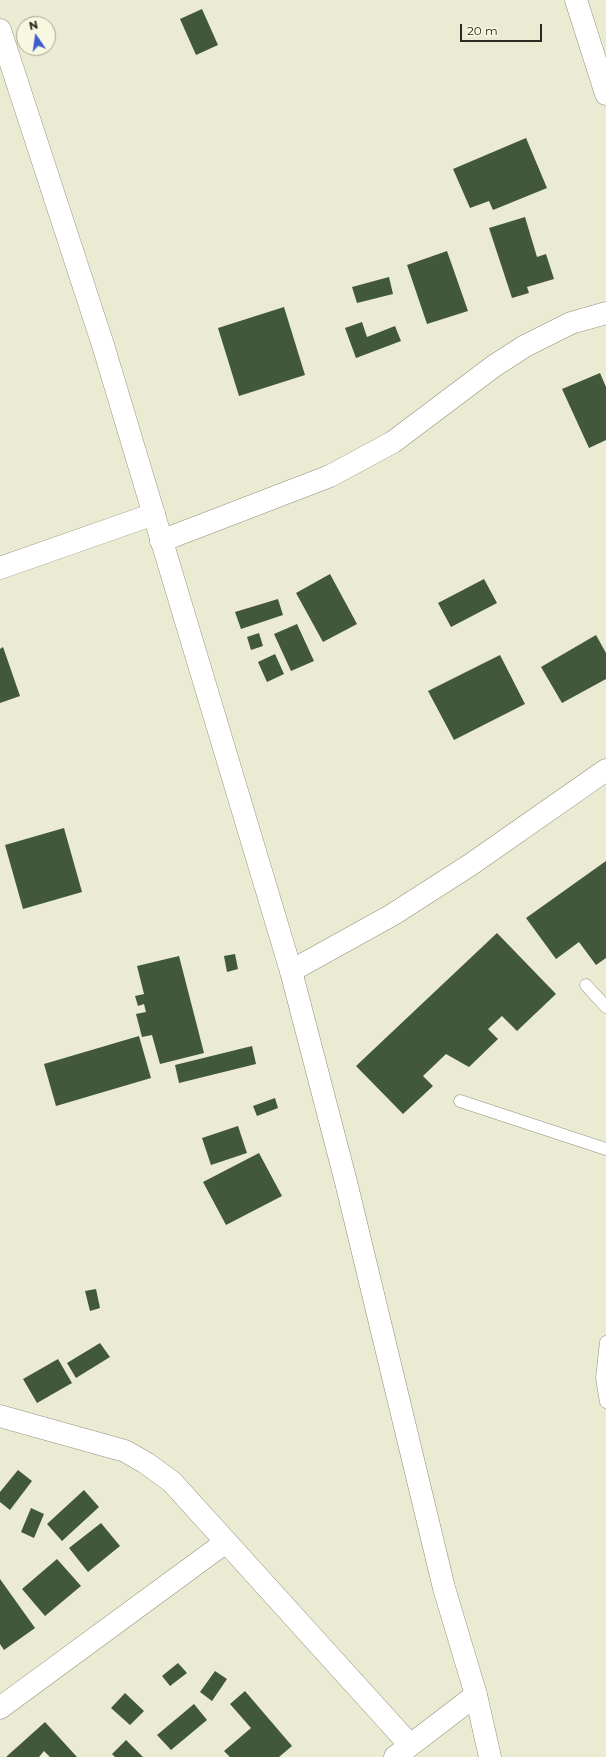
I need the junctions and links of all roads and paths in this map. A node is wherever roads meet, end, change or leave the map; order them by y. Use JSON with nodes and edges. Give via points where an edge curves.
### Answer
{"nodes":[{"id":1,"x":576,"y":0,"type":"edge"},
{"id":2,"x":0,"y":30,"type":"edge"},
{"id":3,"x":606,"y":94,"type":"edge"},
{"id":4,"x":606,"y":313,"type":"edge"},
{"id":5,"x":154,"y":514,"type":"junction"},
{"id":6,"x":161,"y":541,"type":"junction"},
{"id":7,"x":0,"y":568,"type":"edge"},
{"id":8,"x":606,"y":770,"type":"edge"},
{"id":9,"x":291,"y":971,"type":"junction"},
{"id":10,"x":586,"y":985,"type":"dead end"},
{"id":11,"x":606,"y":1006,"type":"edge"},
{"id":12,"x":460,"y":1101,"type":"dead end"},
{"id":13,"x":606,"y":1149,"type":"edge"},
{"id":14,"x":606,"y":1342,"type":"edge"},
{"id":15,"x":606,"y":1402,"type":"edge"},
{"id":16,"x":0,"y":1416,"type":"edge"},
{"id":17,"x":226,"y":1542,"type":"junction"},
{"id":18,"x":476,"y":1695,"type":"junction"},
{"id":19,"x":0,"y":1708,"type":"edge"},
{"id":20,"x":402,"y":1751,"type":"edge"},
{"id":21,"x":490,"y":1757,"type":"edge"}],
"edges":[{"from":1,"to":3,"type":"street"},
{"from":2,"to":5,"type":"street","via":[[103,345]]},
{"from":4,"to":6,"type":"street","via":[[570,323],[525,346],[494,366],[393,442],[330,476]]},
{"from":5,"to":6,"type":"street"},
{"from":5,"to":7,"type":"street"},
{"from":6,"to":9,"type":"street"},
{"from":8,"to":9,"type":"street","via":[[470,865],[392,915]]},
{"from":9,"to":18,"type":"street","via":[[346,1182],[444,1588]]},
{"from":10,"to":11,"type":"lane"},
{"from":12,"to":13,"type":"lane"},
{"from":14,"to":15,"type":"lane","via":[[602,1378]]},
{"from":16,"to":17,"type":"street","via":[[125,1451],[172,1482]]},
{"from":17,"to":19,"type":"street"},
{"from":17,"to":20,"type":"street"},
{"from":18,"to":20,"type":"street"},
{"from":18,"to":21,"type":"street"}]}
